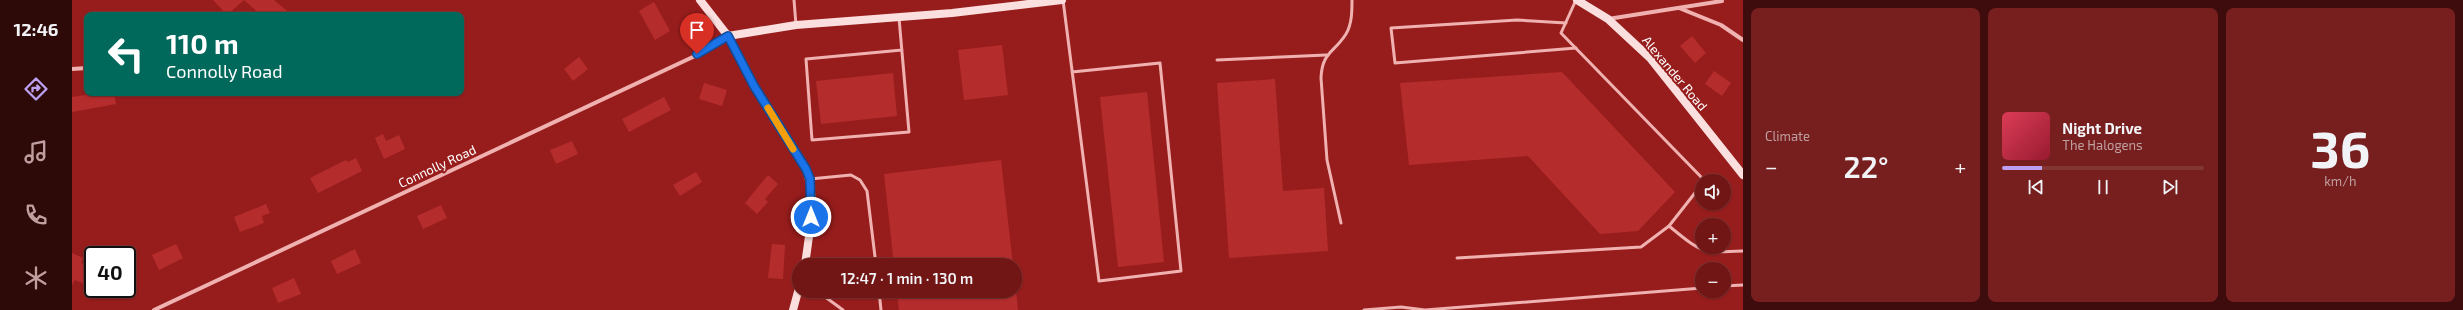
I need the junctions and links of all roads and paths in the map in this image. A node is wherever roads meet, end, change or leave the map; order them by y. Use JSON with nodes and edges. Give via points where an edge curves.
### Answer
{"nodes":[{"id":1,"x":700,"y":0,"type":"edge"},
{"id":2,"x":794,"y":0,"type":"edge"},
{"id":3,"x":1062,"y":0,"type":"edge"},
{"id":4,"x":1352,"y":0,"type":"edge"},
{"id":5,"x":1576,"y":0,"type":"edge"},
{"id":6,"x":1722,"y":1,"type":"dead end"},
{"id":7,"x":1010,"y":3,"type":"edge"},
{"id":8,"x":1679,"y":8,"type":"junction"},
{"id":9,"x":898,"y":16,"type":"junction"},
{"id":10,"x":1608,"y":19,"type":"junction"},
{"id":11,"x":1566,"y":23,"type":"junction"},
{"id":12,"x":796,"y":25,"type":"junction"},
{"id":13,"x":728,"y":36,"type":"junction"},
{"id":14,"x":1743,"y":40,"type":"edge"},
{"id":15,"x":1576,"y":48,"type":"junction"},
{"id":16,"x":902,"y":50,"type":"junction"},
{"id":17,"x":1326,"y":55,"type":"junction"},
{"id":18,"x":1217,"y":60,"type":"dead end"},
{"id":19,"x":84,"y":68,"type":"edge"},
{"id":20,"x":72,"y":69,"type":"edge"},
{"id":21,"x":1072,"y":72,"type":"junction"},
{"id":22,"x":1700,"y":174,"type":"edge"},
{"id":23,"x":1743,"y":175,"type":"edge"},
{"id":24,"x":810,"y":179,"type":"junction"},
{"id":25,"x":1695,"y":193,"type":"edge"},
{"id":26,"x":1341,"y":223,"type":"dead end"},
{"id":27,"x":1669,"y":226,"type":"junction"},
{"id":28,"x":1743,"y":251,"type":"edge"},
{"id":29,"x":806,"y":258,"type":"edge"},
{"id":30,"x":875,"y":258,"type":"edge"},
{"id":31,"x":1457,"y":258,"type":"dead end"},
{"id":32,"x":1743,"y":285,"type":"edge"},
{"id":33,"x":1731,"y":286,"type":"edge"},
{"id":34,"x":1695,"y":289,"type":"edge"},
{"id":35,"x":797,"y":298,"type":"edge"},
{"id":36,"x":827,"y":298,"type":"edge"},
{"id":37,"x":880,"y":298,"type":"edge"},
{"id":38,"x":154,"y":310,"type":"edge"},
{"id":39,"x":794,"y":310,"type":"edge"},
{"id":40,"x":843,"y":310,"type":"edge"},
{"id":41,"x":881,"y":310,"type":"edge"},
{"id":42,"x":1364,"y":310,"type":"edge"},
{"id":43,"x":1425,"y":310,"type":"edge"}],
"edges":[{"from":1,"to":13,"type":"street"},
{"from":2,"to":12,"type":"lane"},
{"from":3,"to":7,"type":"street"},
{"from":3,"to":21,"type":"lane"},
{"from":4,"to":17,"type":"lane","via":[[1351,21],[1346,33]]},
{"from":5,"to":10,"type":"street","name":"Alexander Road"},
{"from":5,"to":11,"type":"lane"},
{"from":6,"to":8,"type":"street"},
{"from":7,"to":9,"type":"street"},
{"from":8,"to":10,"type":"street"},
{"from":8,"to":14,"type":"street","via":[[1722,25]]},
{"from":9,"to":12,"type":"street"},
{"from":9,"to":16,"type":"lane"},
{"from":10,"to":23,"type":"street","name":"Alexander Road","via":[[1650,58]]},
{"from":11,"to":15,"type":"lane","via":[[1561,33]]},
{"from":11,"to":15,"type":"lane","via":[[1518,20],[1391,28],[1395,63]]},
{"from":12,"to":13,"type":"street"},
{"from":13,"to":24,"type":"street","via":[[754,86]]},
{"from":13,"to":38,"type":"street","name":"Connolly Road","via":[[704,51]]},
{"from":15,"to":22,"type":"lane"},
{"from":16,"to":16,"type":"lane","via":[[909,132],[812,140],[806,59]]},
{"from":17,"to":18,"type":"lane"},
{"from":17,"to":26,"type":"lane","via":[[1321,66],[1321,78],[1327,160]]},
{"from":19,"to":20,"type":"street"},
{"from":21,"to":21,"type":"lane","via":[[1099,281],[1181,271],[1160,63]]},
{"from":24,"to":29,"type":"street","via":[[811,212]]},
{"from":24,"to":30,"type":"lane","via":[[851,175],[860,180],[867,191]]},
{"from":25,"to":27,"type":"lane"},
{"from":27,"to":28,"type":"lane","via":[[1696,248],[1710,253]]},
{"from":27,"to":31,"type":"lane","via":[[1642,247]]},
{"from":32,"to":33,"type":"lane"},
{"from":34,"to":43,"type":"lane"},
{"from":35,"to":39,"type":"street"},
{"from":36,"to":40,"type":"lane"},
{"from":37,"to":41,"type":"lane"},
{"from":42,"to":43,"type":"lane","via":[[1401,307]]}]}
